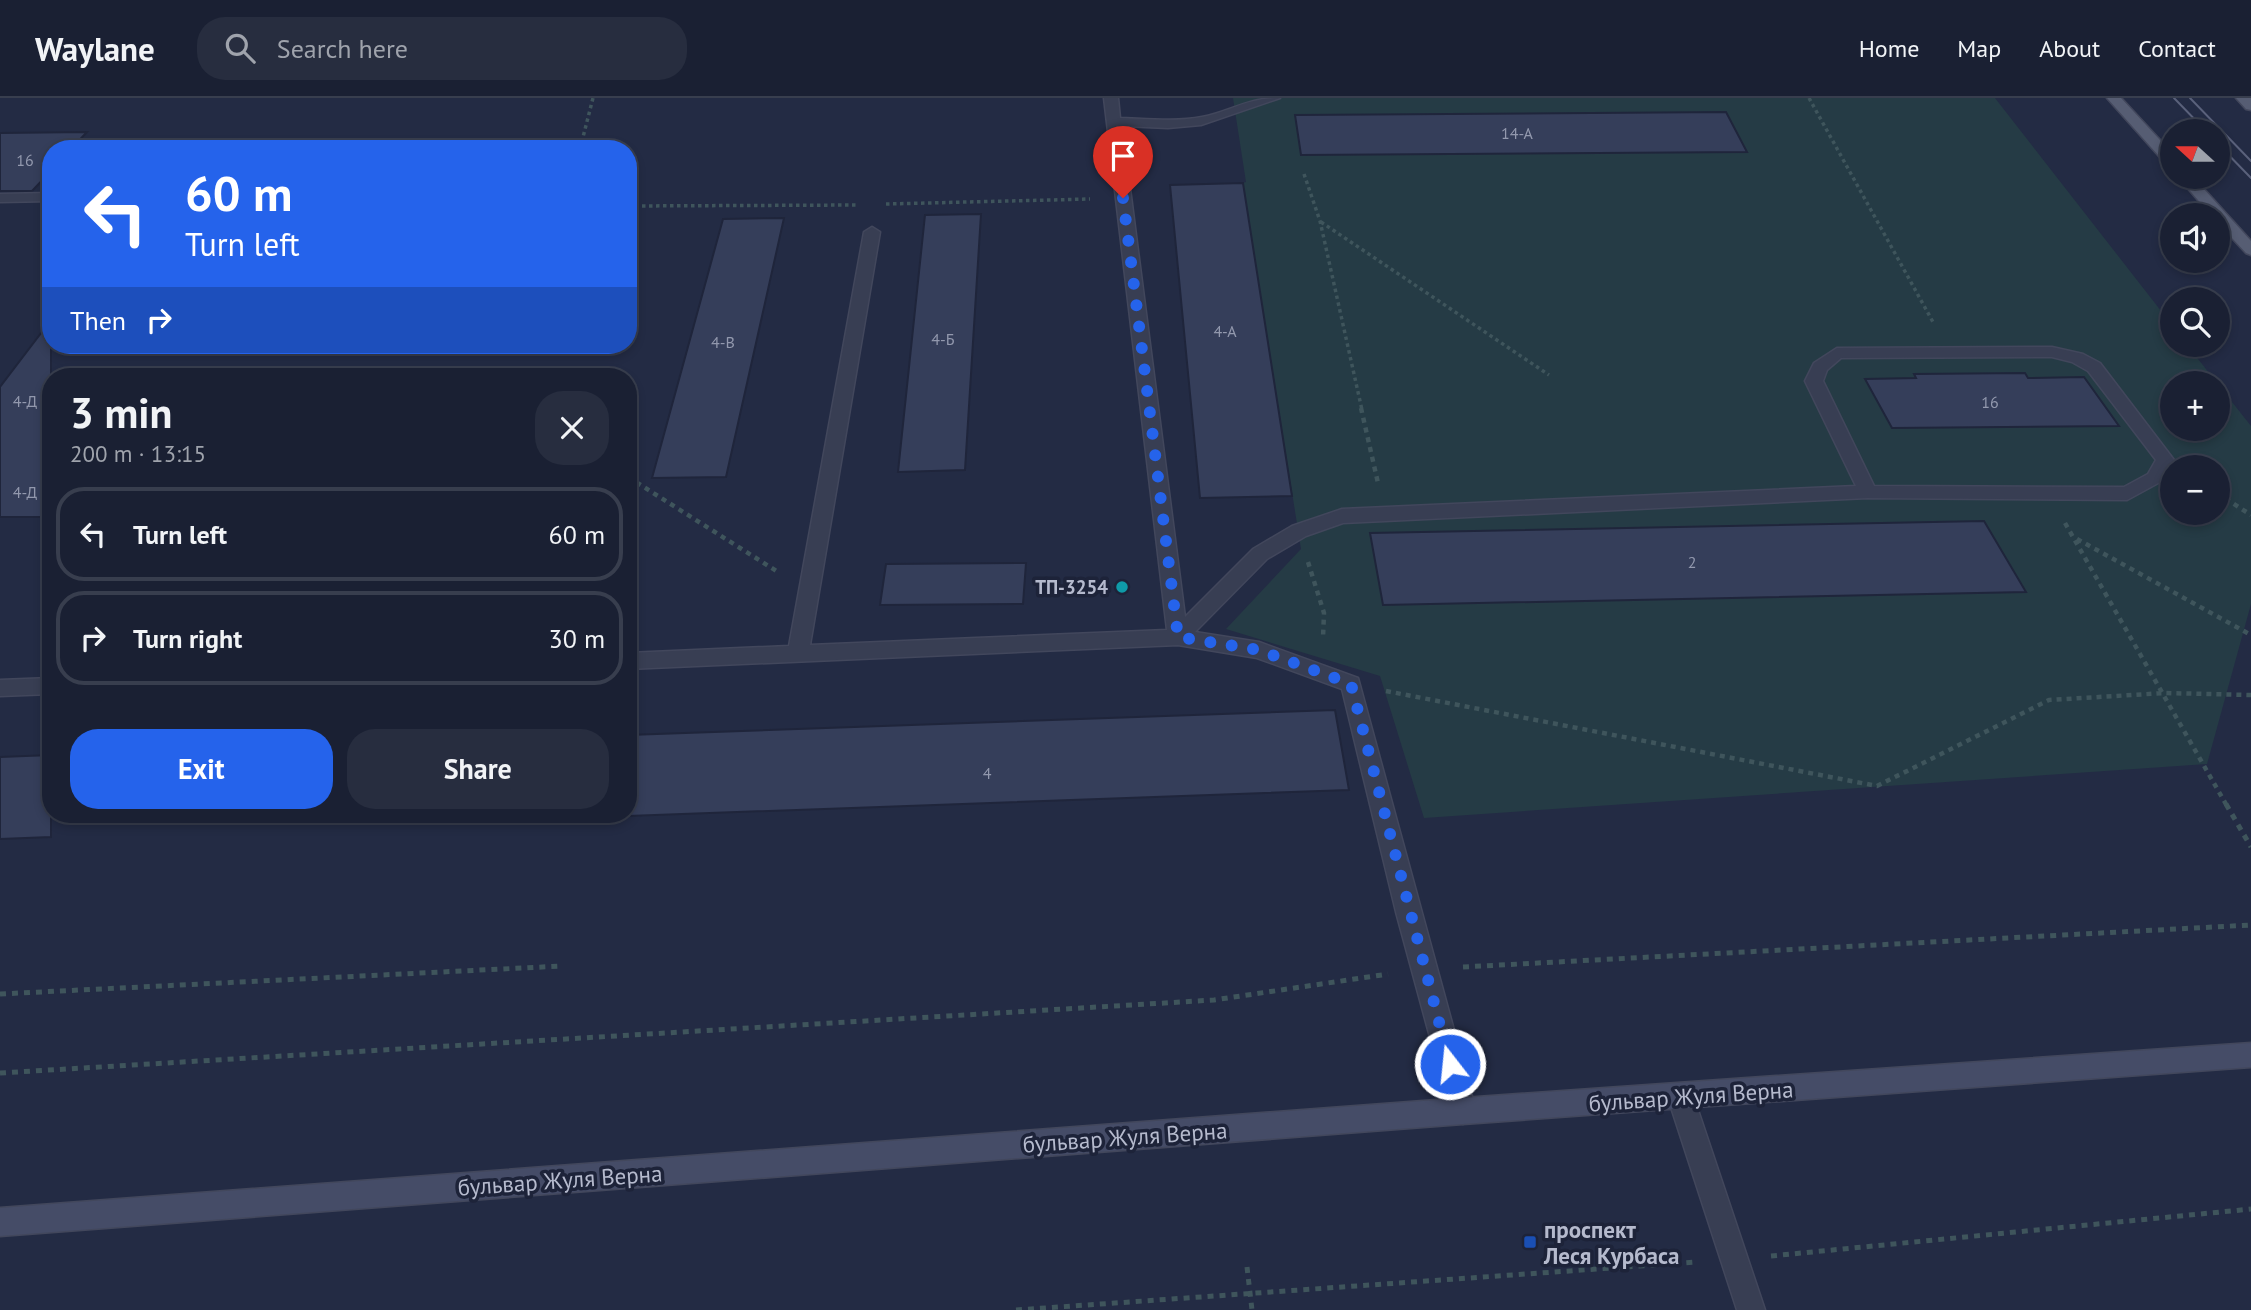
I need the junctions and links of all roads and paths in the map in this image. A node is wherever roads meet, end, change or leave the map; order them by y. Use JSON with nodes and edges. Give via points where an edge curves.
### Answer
{"nodes":[{"id":1,"x":593,"y":98,"type":"edge"},
{"id":2,"x":1111,"y":98,"type":"edge"},
{"id":3,"x":1273,"y":98,"type":"edge"},
{"id":4,"x":1809,"y":98,"type":"edge"},
{"id":5,"x":2113,"y":98,"type":"edge"},
{"id":6,"x":2243,"y":98,"type":"edge"},
{"id":7,"x":2251,"y":106,"type":"edge"},
{"id":8,"x":1113,"y":122,"type":"junction"},
{"id":9,"x":582,"y":140,"type":"edge"},
{"id":10,"x":2160,"y":149,"type":"edge"},
{"id":11,"x":1304,"y":174,"type":"dead end"},
{"id":12,"x":2196,"y":189,"type":"edge"},
{"id":13,"x":42,"y":197,"type":"edge"},
{"id":14,"x":0,"y":198,"type":"edge"},
{"id":15,"x":1320,"y":221,"type":"junction"},
{"id":16,"x":872,"y":232,"type":"dead end"},
{"id":17,"x":2251,"y":250,"type":"edge"},
{"id":18,"x":1951,"y":353,"type":"junction"},
{"id":19,"x":1549,"y":375,"type":"dead end"},
{"id":20,"x":637,"y":483,"type":"edge"},
{"id":21,"x":1868,"y":492,"type":"junction"},
{"id":22,"x":2046,"y":494,"type":"junction"},
{"id":23,"x":2230,"y":502,"type":"edge"},
{"id":24,"x":1385,"y":514,"type":"junction"},
{"id":25,"x":2251,"y":515,"type":"edge"},
{"id":26,"x":1299,"y":531,"type":"junction"},
{"id":27,"x":2075,"y":538,"type":"junction"},
{"id":28,"x":807,"y":591,"type":"junction"},
{"id":29,"x":2251,"y":635,"type":"edge"},
{"id":30,"x":1178,"y":637,"type":"junction"},
{"id":31,"x":798,"y":654,"type":"junction"},
{"id":32,"x":637,"y":661,"type":"edge"},
{"id":33,"x":1322,"y":673,"type":"junction"},
{"id":34,"x":1351,"y":684,"type":"junction"},
{"id":35,"x":42,"y":686,"type":"edge"},
{"id":36,"x":0,"y":688,"type":"edge"},
{"id":37,"x":2165,"y":693,"type":"junction"},
{"id":38,"x":2251,"y":695,"type":"edge"},
{"id":39,"x":2251,"y":847,"type":"edge"},
{"id":40,"x":2251,"y":925,"type":"edge"},
{"id":41,"x":562,"y":965,"type":"dead end"},
{"id":42,"x":1423,"y":969,"type":"junction"},
{"id":43,"x":0,"y":994,"type":"edge"},
{"id":44,"x":2251,"y":1055,"type":"edge"},
{"id":45,"x":0,"y":1073,"type":"edge"},
{"id":46,"x":1681,"y":1098,"type":"junction"},
{"id":47,"x":1463,"y":1111,"type":"junction"},
{"id":48,"x":2251,"y":1209,"type":"edge"},
{"id":49,"x":0,"y":1222,"type":"edge"},
{"id":50,"x":1734,"y":1259,"type":"junction"},
{"id":51,"x":1247,"y":1266,"type":"dead end"},
{"id":52,"x":1250,"y":1294,"type":"junction"},
{"id":53,"x":1016,"y":1310,"type":"edge"},
{"id":54,"x":1252,"y":1310,"type":"edge"},
{"id":55,"x":1751,"y":1310,"type":"edge"}],
"edges":[{"from":1,"to":9,"type":"path"},
{"from":2,"to":8,"type":"lane"},
{"from":3,"to":8,"type":"lane","via":[[1198,122]]},
{"from":4,"to":18,"type":"path"},
{"from":5,"to":10,"type":"main road"},
{"from":6,"to":7,"type":"main road"},
{"from":8,"to":30,"type":"lane"},
{"from":11,"to":15,"type":"path"},
{"from":12,"to":17,"type":"main road"},
{"from":13,"to":14,"type":"lane"},
{"from":15,"to":19,"type":"path"},
{"from":15,"to":24,"type":"path"},
{"from":16,"to":28,"type":"lane"},
{"from":18,"to":21,"type":"lane","via":[[1837,353],[1820,367],[1814,381]]},
{"from":18,"to":22,"type":"lane","via":[[2052,352],[2094,367],[2165,460],[2154,478],[2127,494]]},
{"from":20,"to":28,"type":"path"},
{"from":21,"to":22,"type":"lane"},
{"from":21,"to":24,"type":"lane"},
{"from":22,"to":27,"type":"path"},
{"from":23,"to":25,"type":"path"},
{"from":24,"to":26,"type":"lane","via":[[1342,516]]},
{"from":26,"to":30,"type":"lane","via":[[1260,554]]},
{"from":26,"to":33,"type":"path","via":[[1324,612]]},
{"from":27,"to":29,"type":"path"},
{"from":27,"to":37,"type":"path"},
{"from":28,"to":31,"type":"lane"},
{"from":30,"to":31,"type":"lane"},
{"from":30,"to":33,"type":"lane","via":[[1259,650]]},
{"from":31,"to":32,"type":"lane"},
{"from":33,"to":34,"type":"lane"},
{"from":34,"to":37,"type":"path","via":[[1877,786],[2049,700]]},
{"from":34,"to":42,"type":"lane"},
{"from":35,"to":36,"type":"lane"},
{"from":37,"to":38,"type":"path"},
{"from":37,"to":39,"type":"path"},
{"from":40,"to":42,"type":"path"},
{"from":41,"to":43,"type":"path"},
{"from":42,"to":45,"type":"path","via":[[1214,1000]]},
{"from":42,"to":47,"type":"lane"},
{"from":44,"to":46,"type":"street","name":"бульвар Жуля Верна"},
{"from":46,"to":47,"type":"street","name":"бульвар Жуля Верна"},
{"from":46,"to":50,"type":"lane"},
{"from":47,"to":49,"type":"street","name":"бульвар Жуля Верна"},
{"from":48,"to":50,"type":"path"},
{"from":50,"to":52,"type":"path"},
{"from":50,"to":55,"type":"lane"},
{"from":51,"to":52,"type":"path"},
{"from":52,"to":53,"type":"path"},
{"from":52,"to":54,"type":"path"}]}
